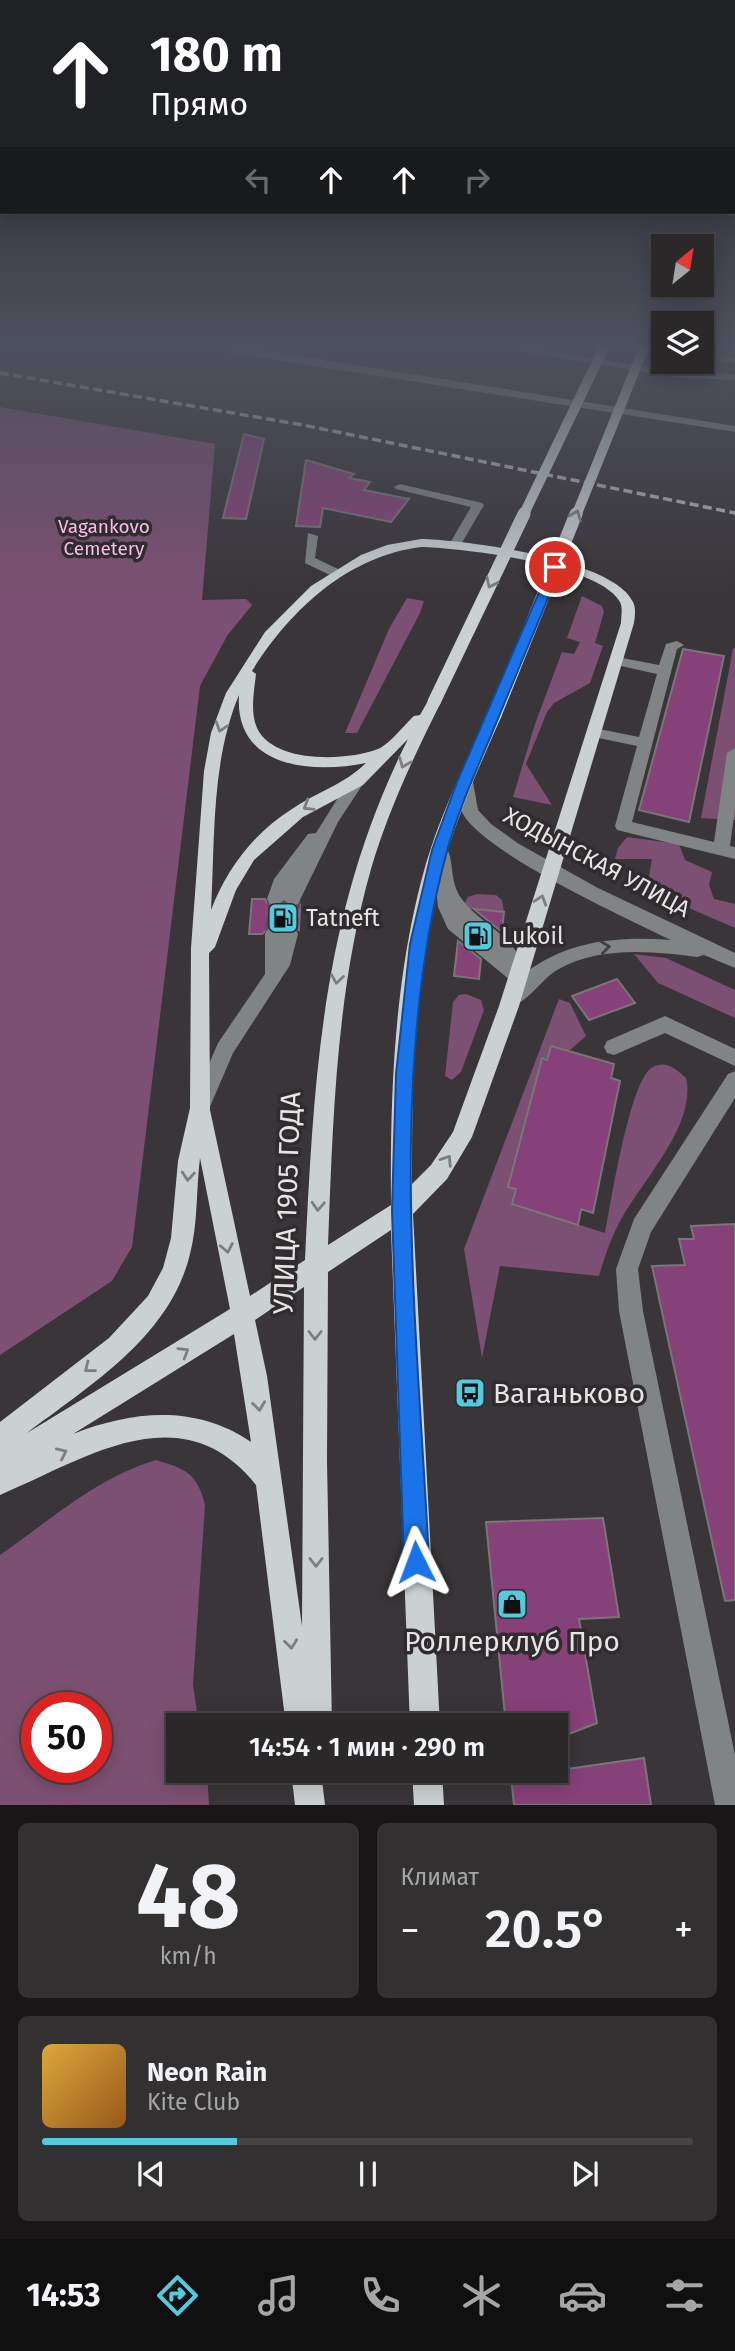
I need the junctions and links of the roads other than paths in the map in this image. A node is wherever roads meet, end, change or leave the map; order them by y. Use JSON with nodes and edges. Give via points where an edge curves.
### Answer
{"nodes":[{"id":1,"x":565,"y":429,"type":"edge"},
{"id":2,"x":612,"y":429,"type":"edge"},
{"id":3,"x":400,"y":487,"type":"dead end"},
{"id":4,"x":312,"y":536,"type":"dead end"},
{"id":5,"x":456,"y":543,"type":"junction"},
{"id":6,"x":336,"y":573,"type":"junction"},
{"id":7,"x":677,"y":645,"type":"dead end"},
{"id":8,"x":617,"y":661,"type":"junction"},
{"id":9,"x":250,"y":666,"type":"junction"},
{"id":10,"x":664,"y":671,"type":"junction"},
{"id":11,"x":434,"y":702,"type":"junction"},
{"id":12,"x":594,"y":733,"type":"junction"},
{"id":13,"x":644,"y":743,"type":"junction"},
{"id":14,"x":735,"y":752,"type":"edge"},
{"id":15,"x":382,"y":753,"type":"junction"},
{"id":16,"x":357,"y":781,"type":"junction"},
{"id":17,"x":465,"y":782,"type":"junction"},
{"id":18,"x":440,"y":850,"type":"junction"},
{"id":19,"x":728,"y":850,"type":"edge"},
{"id":20,"x":551,"y":869,"type":"junction"},
{"id":21,"x":284,"y":900,"type":"tunnel mouth"},
{"id":22,"x":282,"y":934,"type":"tunnel mouth"},
{"id":23,"x":715,"y":952,"type":"junction"},
{"id":24,"x":200,"y":959,"type":"junction"},
{"id":25,"x":735,"y":961,"type":"edge"},
{"id":26,"x":517,"y":977,"type":"junction"},
{"id":27,"x":509,"y":1006,"type":"junction"},
{"id":28,"x":614,"y":1047,"type":"dead end"},
{"id":29,"x":735,"y":1058,"type":"edge"},
{"id":30,"x":735,"y":1080,"type":"edge"},
{"id":31,"x":200,"y":1108,"type":"junction"},
{"id":32,"x":402,"y":1210,"type":"junction"},
{"id":33,"x":315,"y":1267,"type":"junction"},
{"id":34,"x":244,"y":1314,"type":"junction"},
{"id":35,"x":0,"y":1438,"type":"edge"},
{"id":36,"x":0,"y":1464,"type":"edge"},
{"id":37,"x":268,"y":1480,"type":"junction"},
{"id":38,"x":0,"y":1482,"type":"edge"},
{"id":39,"x":299,"y":1713,"type":"edge"},
{"id":40,"x":317,"y":1713,"type":"edge"},
{"id":41,"x":424,"y":1713,"type":"edge"},
{"id":42,"x":307,"y":1783,"type":"edge"},
{"id":43,"x":317,"y":1783,"type":"edge"},
{"id":44,"x":428,"y":1783,"type":"edge"},
{"id":45,"x":310,"y":1805,"type":"edge"},
{"id":46,"x":318,"y":1805,"type":"edge"},
{"id":47,"x":429,"y":1805,"type":"edge"},
{"id":48,"x":730,"y":1805,"type":"edge"}],
"edges":[{"from":1,"to":11,"type":"main road","one_way":true,"bridge":true},
{"from":17,"to":2,"type":"main road","one_way":true,"bridge":true},
{"from":3,"to":5,"type":"street","via":[[478,505]]},
{"from":4,"to":6,"type":"street","via":[[309,560]]},
{"from":5,"to":6,"type":"main road","via":[[391,548]]},
{"from":5,"to":8,"type":"main road","via":[[578,572],[611,587],[625,598],[628,611]]},
{"from":6,"to":9,"type":"main road","via":[[285,616]]},
{"from":7,"to":10,"type":"street","via":[[671,647]]},
{"from":8,"to":10,"type":"street"},
{"from":8,"to":12,"type":"main road"},
{"from":9,"to":15,"type":"main road","via":[[247,719],[259,742],[319,763],[361,760]]},
{"from":9,"to":24,"type":"main road","one_way":true,"via":[[218,732],[209,800]]},
{"from":10,"to":13,"type":"street"},
{"from":11,"to":15,"type":"main road"},
{"from":11,"to":33,"type":"main road","name":"УЛИЦА 1905 ГОДА","one_way":true,"via":[[381,818],[356,890],[338,971],[324,1086]]},
{"from":12,"to":13,"type":"street"},
{"from":12,"to":20,"type":"main road"},
{"from":13,"to":19,"type":"street","via":[[623,826]]},
{"from":14,"to":19,"type":"street"},
{"from":15,"to":16,"type":"main road"},
{"from":16,"to":21,"type":"street"},
{"from":16,"to":24,"type":"main road","one_way":true,"via":[[297,813],[248,856],[232,880]]},
{"from":17,"to":18,"type":"main road"},
{"from":17,"to":20,"type":"street","name":"ХОДЫНСКАЯ УЛИЦА","via":[[471,813],[479,824],[494,838]]},
{"from":18,"to":26,"type":"street","via":[[447,907],[454,924]]},
{"from":18,"to":32,"type":"main road","via":[[411,998]]},
{"from":20,"to":23,"type":"street","name":"ХОДЫНСКАЯ УЛИЦА"},
{"from":26,"to":20,"type":"main road","one_way":true},
{"from":22,"to":31,"type":"street","via":[[287,948],[273,979],[225,1049]]},
{"from":23,"to":25,"type":"street","name":"ХОДЫНСКАЯ УЛИЦА"},
{"from":27,"to":23,"type":"street","one_way":true,"via":[[524,983],[544,967],[576,952],[650,944]]},
{"from":24,"to":31,"type":"main road"},
{"from":26,"to":27,"type":"main road"},
{"from":32,"to":27,"type":"main road","one_way":true,"via":[[439,1172],[461,1138]]},
{"from":28,"to":29,"type":"street","via":[[665,1024]]},
{"from":30,"to":48,"type":"street","via":[[642,1227],[627,1269],[631,1311]]},
{"from":31,"to":34,"type":"main road","one_way":true},
{"from":31,"to":35,"type":"main road","one_way":true,"via":[[182,1246],[152,1312],[119,1345]]},
{"from":32,"to":33,"type":"main road"},
{"from":32,"to":41,"type":"main road"},
{"from":33,"to":34,"type":"main road"},
{"from":33,"to":40,"type":"main road","name":"УЛИЦА 1905 ГОДА","one_way":true},
{"from":36,"to":34,"type":"main road","one_way":true},
{"from":34,"to":37,"type":"main road","one_way":true},
{"from":38,"to":37,"type":"main road","one_way":true,"via":[[96,1436],[156,1424],[222,1439],[246,1454]]},
{"from":37,"to":39,"type":"main road","one_way":true},
{"from":42,"to":45,"type":"main road"},
{"from":43,"to":46,"type":"main road"},
{"from":44,"to":47,"type":"main road"}]}
